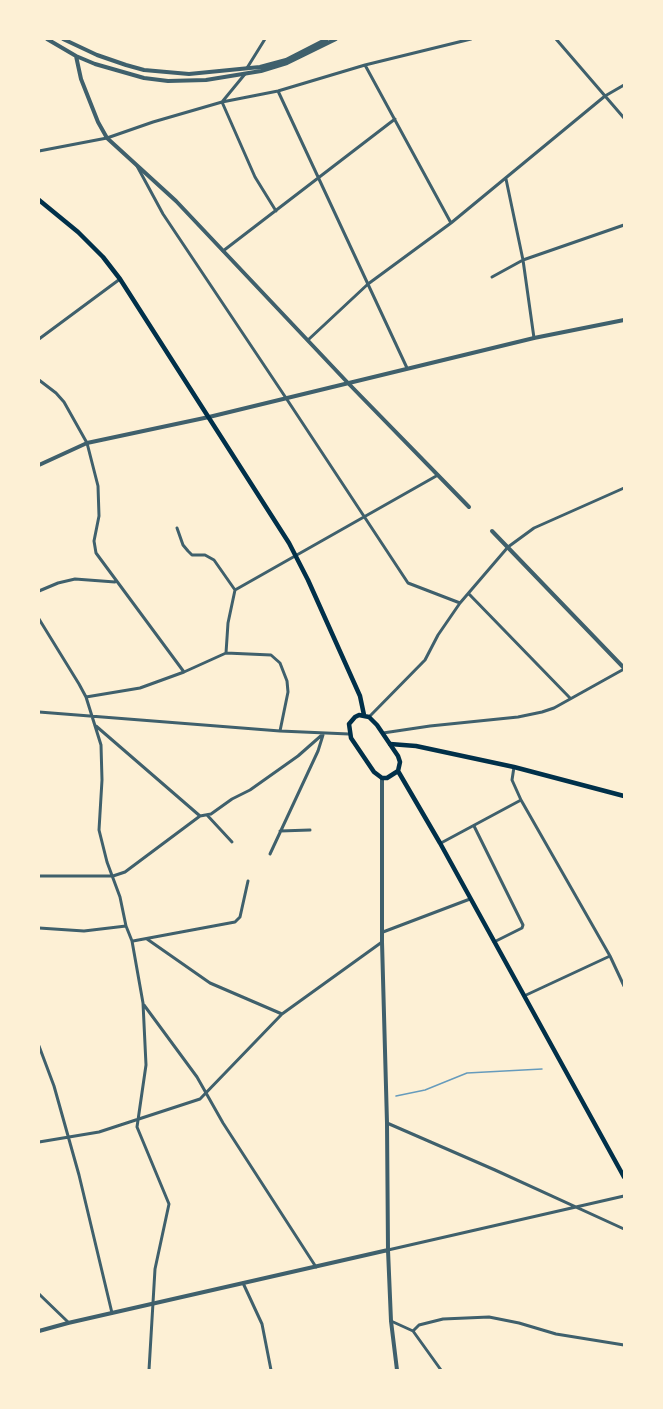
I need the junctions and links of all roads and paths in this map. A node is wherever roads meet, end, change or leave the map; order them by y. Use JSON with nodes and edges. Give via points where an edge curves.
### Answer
{"nodes":[{"id":1,"x":47,"y":39,"type":"edge"},
{"id":2,"x":63,"y":39,"type":"edge"},
{"id":3,"x":265,"y":39,"type":"edge"},
{"id":4,"x":327,"y":39,"type":"edge"},
{"id":5,"x":336,"y":39,"type":"edge"},
{"id":6,"x":471,"y":39,"type":"edge"},
{"id":7,"x":556,"y":39,"type":"edge"},
{"id":8,"x":76,"y":56,"type":"junction"},
{"id":9,"x":365,"y":65,"type":"junction"},
{"id":10,"x":247,"y":69,"type":"junction"},
{"id":11,"x":244,"y":74,"type":"junction"},
{"id":12,"x":624,"y":85,"type":"edge"},
{"id":13,"x":278,"y":91,"type":"junction"},
{"id":14,"x":605,"y":96,"type":"junction"},
{"id":15,"x":222,"y":102,"type":"junction"},
{"id":16,"x":624,"y":118,"type":"edge"},
{"id":17,"x":395,"y":119,"type":"junction"},
{"id":18,"x":107,"y":138,"type":"junction"},
{"id":19,"x":39,"y":151,"type":"edge"},
{"id":20,"x":136,"y":165,"type":"junction"},
{"id":21,"x":318,"y":178,"type":"junction"},
{"id":22,"x":506,"y":179,"type":"junction"},
{"id":23,"x":39,"y":200,"type":"edge"},
{"id":24,"x":276,"y":211,"type":"junction"},
{"id":25,"x":452,"y":223,"type":"junction"},
{"id":26,"x":624,"y":225,"type":"edge"},
{"id":27,"x":223,"y":251,"type":"junction"},
{"id":28,"x":523,"y":260,"type":"junction"},
{"id":29,"x":492,"y":277,"type":"dead end"},
{"id":30,"x":120,"y":279,"type":"junction"},
{"id":31,"x":368,"y":284,"type":"junction"},
{"id":32,"x":624,"y":320,"type":"edge"},
{"id":33,"x":534,"y":338,"type":"junction"},
{"id":34,"x":39,"y":339,"type":"edge"},
{"id":35,"x":309,"y":340,"type":"junction"},
{"id":36,"x":407,"y":368,"type":"junction"},
{"id":37,"x":39,"y":380,"type":"edge"},
{"id":38,"x":348,"y":383,"type":"junction"},
{"id":39,"x":286,"y":398,"type":"junction"},
{"id":40,"x":209,"y":417,"type":"junction"},
{"id":41,"x":87,"y":443,"type":"junction"},
{"id":42,"x":39,"y":465,"type":"edge"},
{"id":43,"x":438,"y":475,"type":"junction"},
{"id":44,"x":624,"y":488,"type":"edge"},
{"id":45,"x":469,"y":507,"type":"dead end"},
{"id":46,"x":365,"y":516,"type":"junction"},
{"id":47,"x":177,"y":528,"type":"dead end"},
{"id":48,"x":492,"y":531,"type":"dead end"},
{"id":49,"x":508,"y":547,"type":"junction"},
{"id":50,"x":296,"y":555,"type":"junction"},
{"id":51,"x":115,"y":582,"type":"junction"},
{"id":52,"x":235,"y":590,"type":"junction"},
{"id":53,"x":39,"y":591,"type":"edge"},
{"id":54,"x":469,"y":594,"type":"junction"},
{"id":55,"x":460,"y":603,"type":"junction"},
{"id":56,"x":39,"y":619,"type":"edge"},
{"id":57,"x":226,"y":653,"type":"junction"},
{"id":58,"x":624,"y":668,"type":"edge"},
{"id":59,"x":184,"y":672,"type":"junction"},
{"id":60,"x":86,"y":697,"type":"junction"},
{"id":61,"x":570,"y":698,"type":"junction"},
{"id":62,"x":39,"y":712,"type":"edge"},
{"id":63,"x":92,"y":716,"type":"junction"},
{"id":64,"x":367,"y":716,"type":"junction"},
{"id":65,"x":95,"y":725,"type":"junction"},
{"id":66,"x":280,"y":731,"type":"junction"},
{"id":67,"x":383,"y":733,"type":"junction"},
{"id":68,"x":323,"y":734,"type":"junction"},
{"id":69,"x":349,"y":734,"type":"junction"},
{"id":70,"x":390,"y":744,"type":"junction"},
{"id":71,"x":514,"y":767,"type":"junction"},
{"id":72,"x":398,"y":771,"type":"junction"},
{"id":73,"x":382,"y":778,"type":"junction"},
{"id":74,"x":624,"y":796,"type":"edge"},
{"id":75,"x":521,"y":800,"type":"junction"},
{"id":76,"x":207,"y":815,"type":"junction"},
{"id":77,"x":200,"y":816,"type":"junction"},
{"id":78,"x":474,"y":826,"type":"junction"},
{"id":79,"x":310,"y":830,"type":"dead end"},
{"id":80,"x":280,"y":831,"type":"junction"},
{"id":81,"x":232,"y":842,"type":"dead end"},
{"id":82,"x":440,"y":843,"type":"junction"},
{"id":83,"x":270,"y":854,"type":"dead end"},
{"id":84,"x":39,"y":876,"type":"edge"},
{"id":85,"x":113,"y":876,"type":"junction"},
{"id":86,"x":248,"y":881,"type":"dead end"},
{"id":87,"x":470,"y":899,"type":"junction"},
{"id":88,"x":126,"y":926,"type":"junction"},
{"id":89,"x":39,"y":928,"type":"edge"},
{"id":90,"x":383,"y":932,"type":"junction"},
{"id":91,"x":147,"y":939,"type":"junction"},
{"id":92,"x":132,"y":941,"type":"junction"},
{"id":93,"x":382,"y":942,"type":"junction"},
{"id":94,"x":494,"y":943,"type":"junction"},
{"id":95,"x":610,"y":956,"type":"junction"},
{"id":96,"x":624,"y":986,"type":"edge"},
{"id":97,"x":524,"y":996,"type":"junction"},
{"id":98,"x":143,"y":1003,"type":"junction"},
{"id":99,"x":282,"y":1014,"type":"junction"},
{"id":100,"x":39,"y":1046,"type":"edge"},
{"id":101,"x":207,"y":1092,"type":"junction"},
{"id":102,"x":138,"y":1120,"type":"junction"},
{"id":103,"x":387,"y":1123,"type":"junction"},
{"id":104,"x":67,"y":1137,"type":"junction"},
{"id":105,"x":39,"y":1142,"type":"edge"},
{"id":106,"x":624,"y":1177,"type":"edge"},
{"id":107,"x":624,"y":1196,"type":"edge"},
{"id":108,"x":578,"y":1208,"type":"junction"},
{"id":109,"x":624,"y":1229,"type":"edge"},
{"id":110,"x":388,"y":1250,"type":"junction"},
{"id":111,"x":316,"y":1267,"type":"junction"},
{"id":112,"x":243,"y":1283,"type":"junction"},
{"id":113,"x":39,"y":1294,"type":"edge"},
{"id":114,"x":153,"y":1304,"type":"junction"},
{"id":115,"x":112,"y":1313,"type":"junction"},
{"id":116,"x":391,"y":1321,"type":"junction"},
{"id":117,"x":68,"y":1323,"type":"junction"},
{"id":118,"x":39,"y":1331,"type":"edge"},
{"id":119,"x":413,"y":1331,"type":"junction"},
{"id":120,"x":624,"y":1345,"type":"edge"},
{"id":121,"x":149,"y":1370,"type":"edge"},
{"id":122,"x":271,"y":1370,"type":"edge"},
{"id":123,"x":397,"y":1370,"type":"edge"},
{"id":124,"x":441,"y":1370,"type":"edge"}],
"edges":[{"from":1,"to":8,"type":"street"},
{"from":2,"to":10,"type":"street","via":[[144,70],[189,74]]},
{"from":3,"to":10,"type":"street"},
{"from":4,"to":10,"type":"street","via":[[286,60]]},
{"from":5,"to":11,"type":"street","via":[[287,63]]},
{"from":6,"to":9,"type":"street"},
{"from":7,"to":14,"type":"street"},
{"from":8,"to":11,"type":"street","via":[[124,74],[152,79],[206,80]]},
{"from":8,"to":18,"type":"street","via":[[81,79]]},
{"from":9,"to":13,"type":"street"},
{"from":9,"to":17,"type":"street"},
{"from":11,"to":15,"type":"street"},
{"from":12,"to":14,"type":"street"},
{"from":13,"to":15,"type":"street"},
{"from":13,"to":21,"type":"street"},
{"from":14,"to":16,"type":"street"},
{"from":14,"to":22,"type":"street"},
{"from":15,"to":18,"type":"street"},
{"from":15,"to":24,"type":"street","via":[[249,164]]},
{"from":17,"to":21,"type":"street"},
{"from":17,"to":25,"type":"street"},
{"from":18,"to":19,"type":"street"},
{"from":18,"to":20,"type":"street"},
{"from":20,"to":27,"type":"street"},
{"from":20,"to":39,"type":"street","via":[[163,214]]},
{"from":21,"to":24,"type":"street"},
{"from":21,"to":31,"type":"street"},
{"from":22,"to":25,"type":"street"},
{"from":22,"to":28,"type":"street"},
{"from":23,"to":30,"type":"main road","via":[[78,232]]},
{"from":24,"to":27,"type":"street"},
{"from":25,"to":31,"type":"street"},
{"from":26,"to":28,"type":"street"},
{"from":27,"to":35,"type":"street"},
{"from":28,"to":29,"type":"street"},
{"from":28,"to":33,"type":"street"},
{"from":30,"to":34,"type":"street"},
{"from":30,"to":40,"type":"main road"},
{"from":31,"to":35,"type":"street"},
{"from":31,"to":36,"type":"street"},
{"from":32,"to":33,"type":"street"},
{"from":33,"to":36,"type":"street"},
{"from":35,"to":38,"type":"street"},
{"from":36,"to":38,"type":"street"},
{"from":37,"to":41,"type":"street","via":[[64,402]]},
{"from":38,"to":39,"type":"street"},
{"from":38,"to":43,"type":"street"},
{"from":39,"to":40,"type":"street"},
{"from":39,"to":46,"type":"street"},
{"from":40,"to":41,"type":"street"},
{"from":40,"to":50,"type":"main road"},
{"from":41,"to":42,"type":"street"},
{"from":41,"to":51,"type":"street","via":[[98,486],[94,546]]},
{"from":43,"to":45,"type":"street"},
{"from":43,"to":46,"type":"street"},
{"from":44,"to":49,"type":"street","via":[[534,528]]},
{"from":46,"to":50,"type":"street"},
{"from":46,"to":55,"type":"street","via":[[408,583]]},
{"from":47,"to":52,"type":"street","via":[[183,545],[192,555],[214,560]]},
{"from":48,"to":49,"type":"street"},
{"from":49,"to":54,"type":"street"},
{"from":49,"to":58,"type":"street"},
{"from":50,"to":52,"type":"street"},
{"from":50,"to":64,"type":"main road"},
{"from":51,"to":53,"type":"street","via":[[75,579]]},
{"from":51,"to":59,"type":"street"},
{"from":52,"to":57,"type":"street"},
{"from":54,"to":55,"type":"street"},
{"from":54,"to":61,"type":"street"},
{"from":55,"to":64,"type":"street","via":[[425,660]]},
{"from":56,"to":60,"type":"street"},
{"from":57,"to":59,"type":"street"},
{"from":57,"to":66,"type":"street","via":[[271,655],[280,663],[288,692]]},
{"from":58,"to":61,"type":"street"},
{"from":59,"to":60,"type":"street","via":[[140,688]]},
{"from":60,"to":63,"type":"street"},
{"from":61,"to":67,"type":"street","via":[[547,710],[518,717]]},
{"from":62,"to":63,"type":"street"},
{"from":63,"to":65,"type":"street"},
{"from":63,"to":66,"type":"street"},
{"from":64,"to":67,"type":"main road"},
{"from":64,"to":69,"type":"main road","via":[[359,715],[352,720]]},
{"from":65,"to":77,"type":"street"},
{"from":65,"to":85,"type":"street","via":[[102,758],[99,830]]},
{"from":66,"to":68,"type":"street"},
{"from":67,"to":70,"type":"main road"},
{"from":68,"to":69,"type":"street"},
{"from":68,"to":76,"type":"street","via":[[250,790]]},
{"from":68,"to":80,"type":"street"},
{"from":69,"to":73,"type":"main road"},
{"from":70,"to":71,"type":"main road","via":[[408,744]]},
{"from":70,"to":72,"type":"main road","via":[[400,762]]},
{"from":71,"to":74,"type":"main road"},
{"from":71,"to":75,"type":"street","via":[[512,780]]},
{"from":72,"to":73,"type":"main road"},
{"from":72,"to":82,"type":"main road"},
{"from":73,"to":90,"type":"street"},
{"from":75,"to":78,"type":"street"},
{"from":75,"to":95,"type":"street"},
{"from":76,"to":77,"type":"street"},
{"from":76,"to":81,"type":"street"},
{"from":77,"to":85,"type":"street","via":[[131,868]]},
{"from":78,"to":82,"type":"street"},
{"from":78,"to":94,"type":"street","via":[[523,925]]},
{"from":79,"to":80,"type":"street"},
{"from":80,"to":83,"type":"street"},
{"from":82,"to":87,"type":"main road"},
{"from":84,"to":85,"type":"street"},
{"from":85,"to":88,"type":"street"},
{"from":86,"to":91,"type":"street","via":[[240,917],[235,922]]},
{"from":87,"to":90,"type":"street"},
{"from":87,"to":94,"type":"main road"},
{"from":88,"to":89,"type":"street","via":[[84,931]]},
{"from":88,"to":92,"type":"street"},
{"from":90,"to":93,"type":"street"},
{"from":91,"to":92,"type":"street"},
{"from":91,"to":99,"type":"street","via":[[210,983]]},
{"from":92,"to":98,"type":"street"},
{"from":93,"to":99,"type":"street"},
{"from":93,"to":103,"type":"street"},
{"from":94,"to":97,"type":"main road"},
{"from":95,"to":96,"type":"street"},
{"from":95,"to":97,"type":"street"},
{"from":97,"to":106,"type":"main road"},
{"from":98,"to":101,"type":"street"},
{"from":98,"to":102,"type":"street","via":[[146,1065]]},
{"from":99,"to":101,"type":"street"},
{"from":100,"to":104,"type":"street"},
{"from":101,"to":102,"type":"street","via":[[196,1101]]},
{"from":101,"to":111,"type":"street"},
{"from":102,"to":104,"type":"street"},
{"from":102,"to":114,"type":"street","via":[[138,1132],[169,1204],[155,1269]]},
{"from":103,"to":108,"type":"street"},
{"from":103,"to":110,"type":"street"},
{"from":104,"to":105,"type":"street"},
{"from":104,"to":115,"type":"street"},
{"from":107,"to":108,"type":"street"},
{"from":108,"to":109,"type":"street"},
{"from":108,"to":110,"type":"street"},
{"from":110,"to":111,"type":"street"},
{"from":110,"to":116,"type":"street"},
{"from":111,"to":112,"type":"street"},
{"from":112,"to":114,"type":"street"},
{"from":112,"to":122,"type":"street","via":[[262,1324]]},
{"from":113,"to":117,"type":"street"},
{"from":114,"to":115,"type":"street"},
{"from":114,"to":121,"type":"street"},
{"from":115,"to":117,"type":"street"},
{"from":116,"to":119,"type":"street"},
{"from":116,"to":123,"type":"street"},
{"from":117,"to":118,"type":"street"},
{"from":119,"to":120,"type":"street","via":[[419,1325],[443,1319],[489,1317],[556,1334]]},
{"from":119,"to":124,"type":"street"}]}
